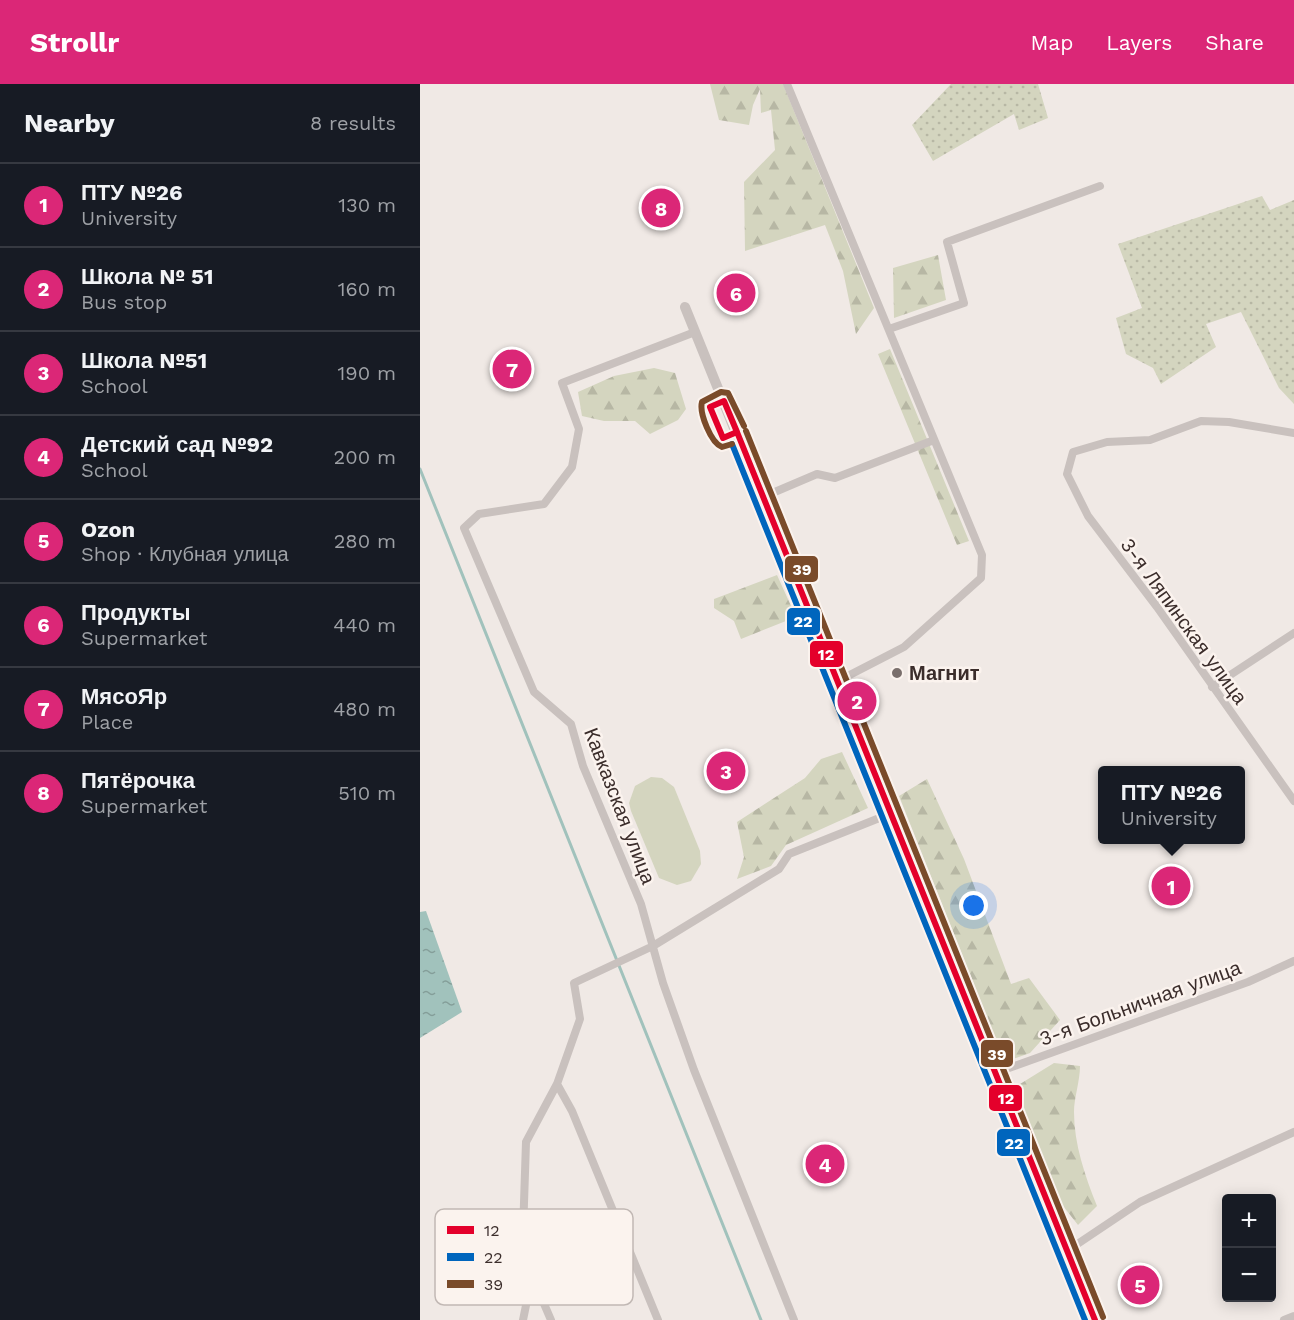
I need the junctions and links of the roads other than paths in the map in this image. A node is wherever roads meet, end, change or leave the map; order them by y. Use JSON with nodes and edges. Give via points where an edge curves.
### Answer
{"nodes":[{"id":1,"x":787,"y":84,"type":"edge"},
{"id":2,"x":1100,"y":186,"type":"dead end"},
{"id":3,"x":686,"y":307,"type":"dead end"},
{"id":4,"x":889,"y":329,"type":"junction"},
{"id":5,"x":695,"y":332,"type":"junction"},
{"id":6,"x":1294,"y":433,"type":"edge"},
{"id":7,"x":934,"y":440,"type":"junction"},
{"id":8,"x":763,"y":496,"type":"junction"},
{"id":9,"x":1294,"y":633,"type":"edge"},
{"id":10,"x":838,"y":681,"type":"junction"},
{"id":11,"x":1212,"y":687,"type":"junction"},
{"id":12,"x":1294,"y":801,"type":"edge"},
{"id":13,"x":892,"y":813,"type":"junction"},
{"id":14,"x":653,"y":946,"type":"junction"},
{"id":15,"x":1294,"y":962,"type":"edge"},
{"id":16,"x":995,"y":1073,"type":"junction"},
{"id":17,"x":557,"y":1084,"type":"junction"},
{"id":18,"x":1294,"y":1132,"type":"edge"},
{"id":19,"x":524,"y":1209,"type":"edge"},
{"id":20,"x":612,"y":1209,"type":"edge"},
{"id":21,"x":1067,"y":1251,"type":"junction"},
{"id":22,"x":633,"y":1259,"type":"edge"},
{"id":23,"x":527,"y":1305,"type":"edge"},
{"id":24,"x":545,"y":1305,"type":"edge"},
{"id":25,"x":1294,"y":1316,"type":"edge"},
{"id":26,"x":524,"y":1320,"type":"edge"},
{"id":27,"x":551,"y":1320,"type":"edge"},
{"id":28,"x":658,"y":1320,"type":"edge"},
{"id":29,"x":794,"y":1320,"type":"edge"},
{"id":30,"x":1095,"y":1320,"type":"edge"},
{"id":31,"x":1284,"y":1320,"type":"edge"}],
"edges":[{"from":1,"to":4,"type":"street"},
{"from":2,"to":4,"type":"street","via":[[947,242],[964,303]]},
{"from":3,"to":5,"type":"street"},
{"from":4,"to":7,"type":"street"},
{"from":5,"to":8,"type":"street"},
{"from":5,"to":14,"type":"street","name":"Кавказская улица","via":[[562,383],[579,429],[572,467],[544,504],[479,514],[464,528],[534,692],[571,724],[583,766],[641,904]]},
{"from":6,"to":11,"type":"street","name":"3-я Ляпинская улица","via":[[1201,421],[1150,440],[1107,442],[1073,452],[1067,474],[1088,516]]},
{"from":7,"to":8,"type":"street","via":[[835,478],[817,474]]},
{"from":7,"to":10,"type":"street","via":[[982,555],[981,578],[904,647]]},
{"from":8,"to":10,"type":"street"},
{"from":9,"to":11,"type":"street"},
{"from":10,"to":13,"type":"street"},
{"from":11,"to":12,"type":"street","name":"3-я Ляпинская улица"},
{"from":13,"to":14,"type":"street","via":[[789,854],[779,869]]},
{"from":13,"to":16,"type":"street"},
{"from":14,"to":17,"type":"street","via":[[574,983],[580,1020]]},
{"from":14,"to":29,"type":"street","name":"Кавказская улица","via":[[694,1070]]},
{"from":15,"to":16,"type":"street","name":"3-я Больничная улица"},
{"from":16,"to":21,"type":"street"},
{"from":17,"to":19,"type":"street","via":[[526,1142]]},
{"from":17,"to":20,"type":"street"},
{"from":18,"to":21,"type":"street","via":[[1140,1202]]},
{"from":21,"to":30,"type":"street"},
{"from":22,"to":28,"type":"street"},
{"from":23,"to":26,"type":"street"},
{"from":24,"to":27,"type":"street"},
{"from":25,"to":31,"type":"street"}]}
